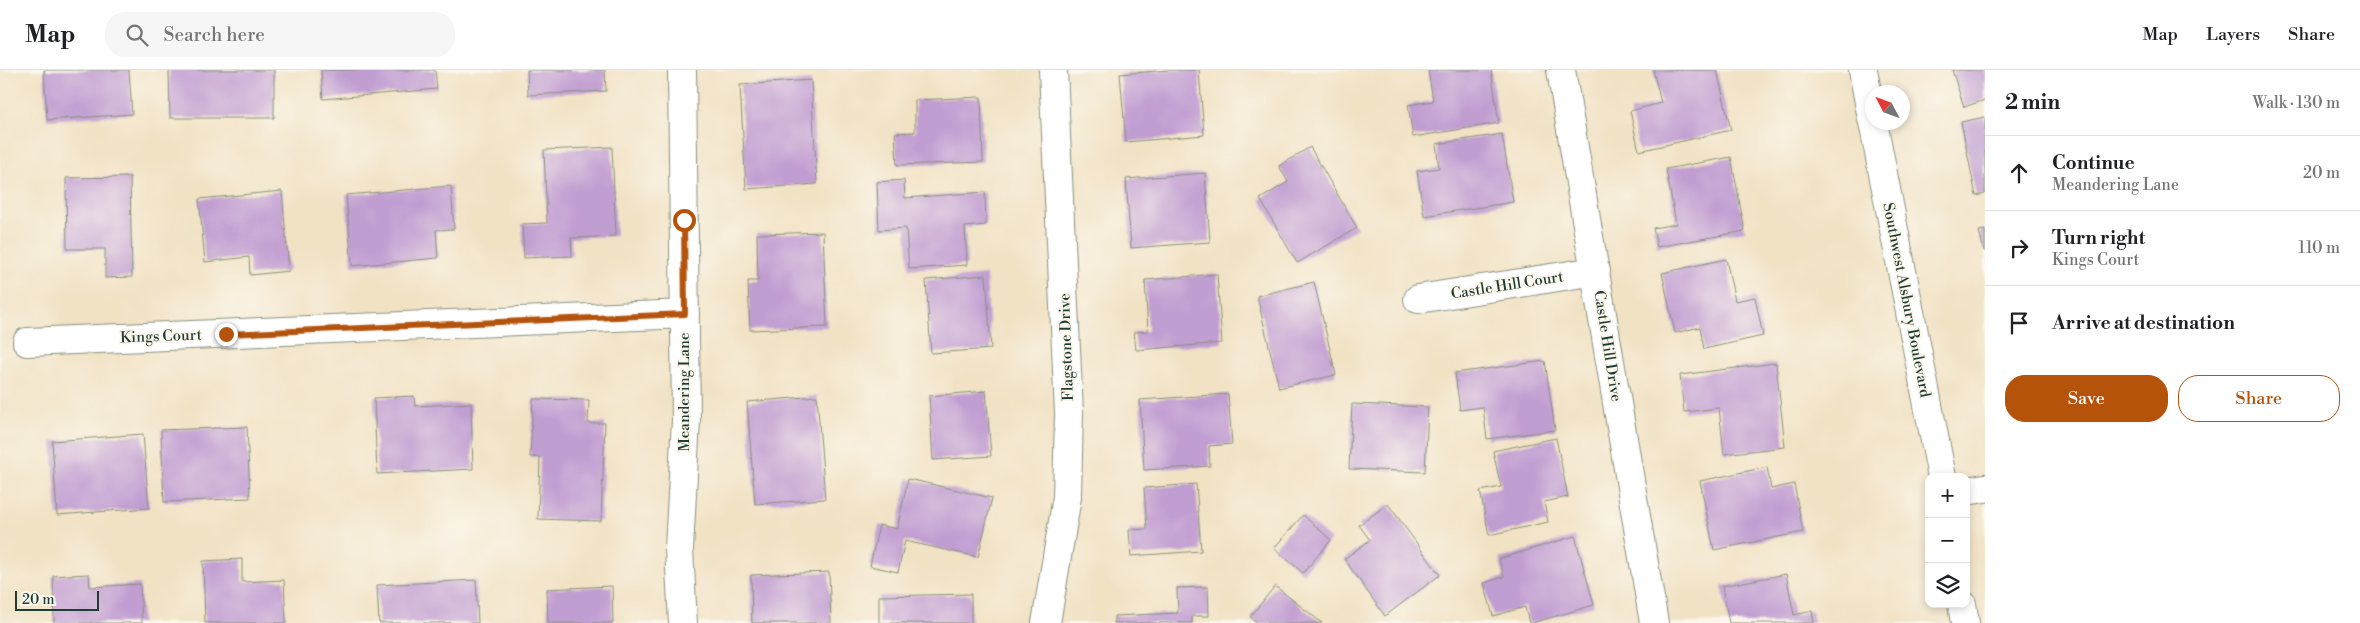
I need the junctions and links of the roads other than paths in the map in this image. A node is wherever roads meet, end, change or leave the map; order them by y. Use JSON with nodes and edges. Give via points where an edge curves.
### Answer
{"nodes":[{"id":1,"x":682,"y":70,"type":"edge"},
{"id":2,"x":1053,"y":70,"type":"edge"},
{"id":3,"x":1562,"y":70,"type":"edge"},
{"id":4,"x":1864,"y":70,"type":"edge"},
{"id":5,"x":1867,"y":85,"type":"edge"},
{"id":6,"x":1875,"y":130,"type":"edge"},
{"id":7,"x":1596,"y":271,"type":"junction"},
{"id":8,"x":1418,"y":300,"type":"dead end"},
{"id":9,"x":685,"y":314,"type":"junction"},
{"id":10,"x":27,"y":342,"type":"dead end"},
{"id":11,"x":1941,"y":473,"type":"edge"},
{"id":12,"x":1985,"y":488,"type":"edge"},
{"id":13,"x":1970,"y":490,"type":"edge"},
{"id":14,"x":1962,"y":608,"type":"edge"},
{"id":15,"x":684,"y":623,"type":"edge"},
{"id":16,"x":1046,"y":623,"type":"edge"},
{"id":17,"x":1654,"y":623,"type":"edge"},
{"id":18,"x":1964,"y":623,"type":"edge"}],
"edges":[{"from":1,"to":9,"type":"street","name":"Meandering Lane"},
{"from":2,"to":16,"type":"street","name":"Flagstone Drive","via":[[1069,413],[1067,497]]},
{"from":3,"to":7,"type":"street","name":"Castle Hill Drive"},
{"from":4,"to":5,"type":"street","name":"Southwest Alsbury Boulevard"},
{"from":6,"to":11,"type":"street","name":"Southwest Alsbury Boulevard"},
{"from":7,"to":8,"type":"street","name":"Castle Hill Court"},
{"from":7,"to":17,"type":"street","name":"Castle Hill Drive"},
{"from":9,"to":10,"type":"street","name":"Kings Court"},
{"from":9,"to":15,"type":"street","name":"Meandering Lane","via":[[686,420],[679,549]]},
{"from":12,"to":13,"type":"street"},
{"from":14,"to":18,"type":"street"}]}
